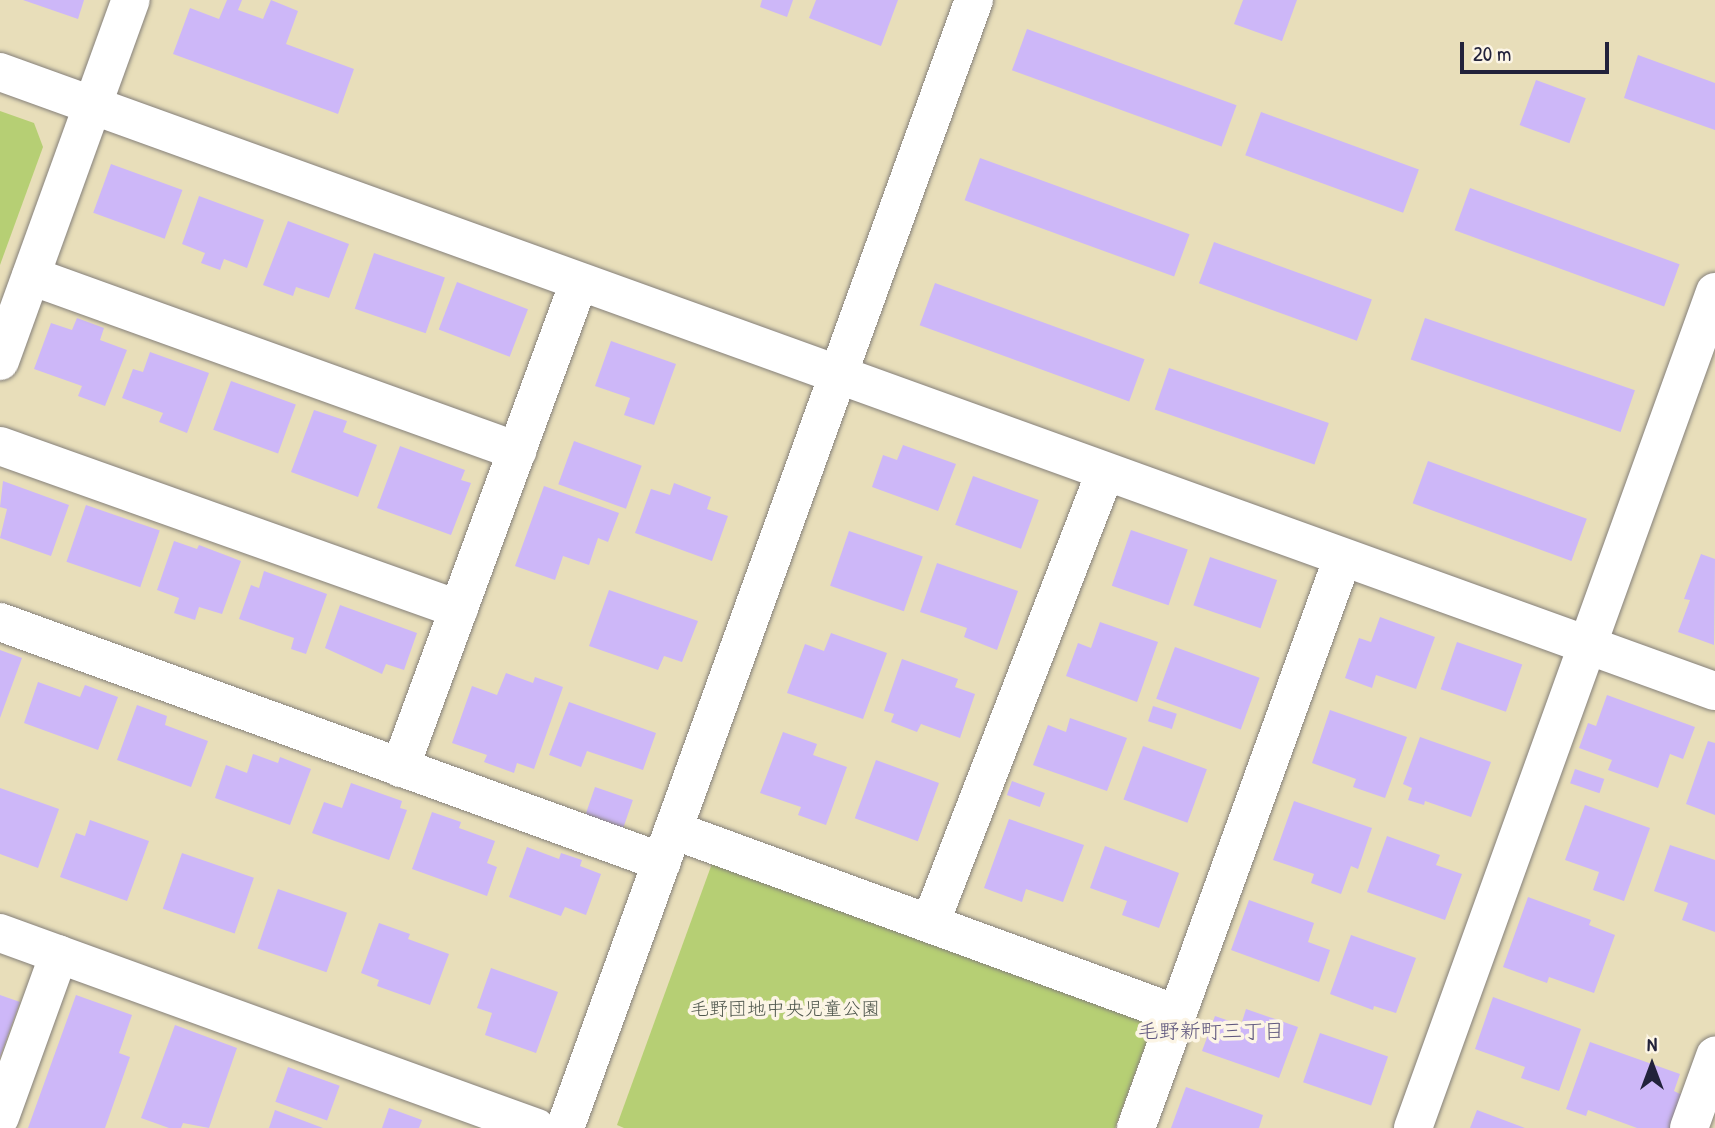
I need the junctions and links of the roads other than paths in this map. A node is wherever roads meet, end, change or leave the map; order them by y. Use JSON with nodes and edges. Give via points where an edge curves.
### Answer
{"nodes":[{"id":1,"x":131,"y":0,"type":"edge"},
{"id":2,"x":974,"y":0,"type":"edge"},
{"id":3,"x":0,"y":72,"type":"edge"},
{"id":4,"x":93,"y":106,"type":"junction"},
{"id":5,"x":31,"y":276,"type":"junction"},
{"id":6,"x":579,"y":282,"type":"junction"},
{"id":7,"x":1715,"y":292,"type":"edge"},
{"id":8,"x":0,"y":361,"type":"edge"},
{"id":9,"x":839,"y":375,"type":"junction"},
{"id":10,"x":0,"y":446,"type":"edge"},
{"id":11,"x":517,"y":451,"type":"junction"},
{"id":12,"x":1105,"y":471,"type":"junction"},
{"id":13,"x":1343,"y":557,"type":"junction"},
{"id":14,"x":459,"y":609,"type":"junction"},
{"id":15,"x":0,"y":622,"type":"edge"},
{"id":16,"x":1587,"y":645,"type":"junction"},
{"id":17,"x":1715,"y":691,"type":"edge"},
{"id":18,"x":400,"y":768,"type":"junction"},
{"id":19,"x":667,"y":846,"type":"junction"},
{"id":20,"x":930,"y":924,"type":"junction"},
{"id":21,"x":0,"y":933,"type":"edge"},
{"id":22,"x":59,"y":954,"type":"junction"},
{"id":23,"x":1177,"y":1014,"type":"junction"},
{"id":24,"x":1715,"y":1056,"type":"edge"},
{"id":25,"x":0,"y":1117,"type":"edge"},
{"id":26,"x":537,"y":1128,"type":"edge"},
{"id":27,"x":565,"y":1128,"type":"edge"},
{"id":28,"x":1136,"y":1128,"type":"edge"},
{"id":29,"x":1413,"y":1128,"type":"edge"},
{"id":30,"x":1689,"y":1128,"type":"edge"}],
"edges":[{"from":1,"to":4,"type":"street"},
{"from":2,"to":9,"type":"street"},
{"from":3,"to":4,"type":"street"},
{"from":4,"to":5,"type":"street"},
{"from":4,"to":6,"type":"street"},
{"from":5,"to":8,"type":"street"},
{"from":5,"to":11,"type":"street"},
{"from":6,"to":9,"type":"street"},
{"from":6,"to":11,"type":"street"},
{"from":7,"to":16,"type":"street"},
{"from":9,"to":12,"type":"street"},
{"from":9,"to":19,"type":"street"},
{"from":10,"to":14,"type":"street"},
{"from":11,"to":14,"type":"street"},
{"from":12,"to":13,"type":"street"},
{"from":12,"to":20,"type":"street"},
{"from":13,"to":16,"type":"street"},
{"from":13,"to":23,"type":"street"},
{"from":14,"to":18,"type":"street"},
{"from":15,"to":18,"type":"street"},
{"from":16,"to":17,"type":"street"},
{"from":16,"to":29,"type":"street"},
{"from":18,"to":19,"type":"street"},
{"from":19,"to":20,"type":"street"},
{"from":19,"to":27,"type":"street"},
{"from":20,"to":23,"type":"street"},
{"from":21,"to":22,"type":"street"},
{"from":22,"to":25,"type":"street"},
{"from":22,"to":26,"type":"street"},
{"from":23,"to":28,"type":"street"},
{"from":24,"to":30,"type":"street"}]}
